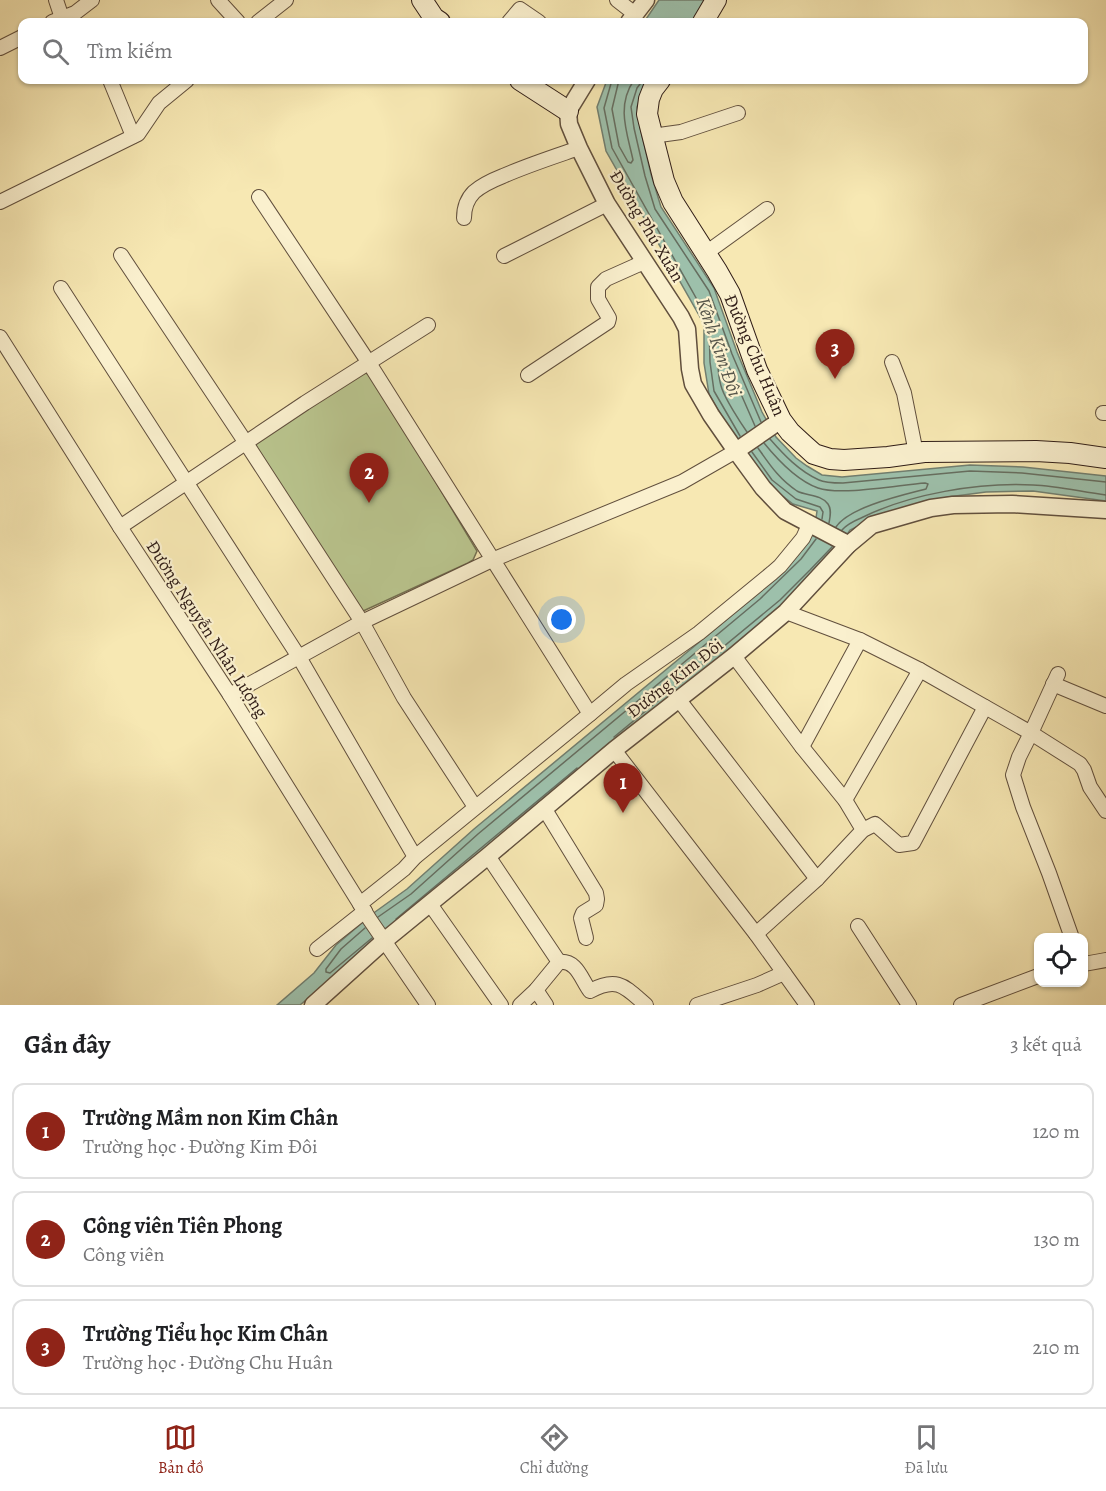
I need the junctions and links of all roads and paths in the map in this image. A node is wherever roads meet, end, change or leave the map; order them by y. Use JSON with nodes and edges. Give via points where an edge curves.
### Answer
{"nodes":[{"id":1,"x":56,"y":0,"type":"edge"},
{"id":2,"x":92,"y":0,"type":"edge"},
{"id":3,"x":218,"y":0,"type":"edge"},
{"id":4,"x":286,"y":0,"type":"edge"},
{"id":5,"x":422,"y":0,"type":"edge"},
{"id":6,"x":617,"y":0,"type":"edge"},
{"id":7,"x":646,"y":0,"type":"edge"},
{"id":8,"x":716,"y":0,"type":"edge"},
{"id":9,"x":67,"y":18,"type":"edge"},
{"id":10,"x":69,"y":18,"type":"edge"},
{"id":11,"x":234,"y":18,"type":"edge"},
{"id":12,"x":263,"y":18,"type":"edge"},
{"id":13,"x":434,"y":18,"type":"edge"},
{"id":14,"x":512,"y":18,"type":"edge"},
{"id":15,"x":533,"y":18,"type":"edge"},
{"id":16,"x":631,"y":18,"type":"edge"},
{"id":17,"x":633,"y":18,"type":"edge"},
{"id":18,"x":705,"y":18,"type":"edge"},
{"id":19,"x":18,"y":39,"type":"edge"},
{"id":20,"x":0,"y":48,"type":"edge"},
{"id":21,"x":112,"y":84,"type":"edge"},
{"id":22,"x":183,"y":84,"type":"edge"},
{"id":23,"x":526,"y":84,"type":"edge"},
{"id":24,"x":585,"y":84,"type":"edge"},
{"id":25,"x":656,"y":84,"type":"edge"},
{"id":26,"x":568,"y":111,"type":"junction"},
{"id":27,"x":738,"y":113,"type":"dead end"},
{"id":28,"x":133,"y":136,"type":"junction"},
{"id":29,"x":652,"y":136,"type":"junction"},
{"id":30,"x":579,"y":148,"type":"junction"},
{"id":31,"x":259,"y":197,"type":"dead end"},
{"id":32,"x":1,"y":198,"type":"edge"},
{"id":33,"x":607,"y":204,"type":"junction"},
{"id":34,"x":767,"y":209,"type":"dead end"},
{"id":35,"x":464,"y":218,"type":"dead end"},
{"id":36,"x":706,"y":254,"type":"junction"},
{"id":37,"x":121,"y":255,"type":"dead end"},
{"id":38,"x":504,"y":256,"type":"dead end"},
{"id":39,"x":644,"y":262,"type":"junction"},
{"id":40,"x":61,"y":288,"type":"dead end"},
{"id":41,"x":428,"y":325,"type":"dead end"},
{"id":42,"x":0,"y":337,"type":"edge"},
{"id":43,"x":892,"y":362,"type":"dead end"},
{"id":44,"x":369,"y":363,"type":"junction"},
{"id":45,"x":528,"y":375,"type":"dead end"},
{"id":46,"x":780,"y":420,"type":"junction"},
{"id":47,"x":246,"y":442,"type":"junction"},
{"id":48,"x":736,"y":451,"type":"junction"},
{"id":49,"x":916,"y":453,"type":"junction"},
{"id":50,"x":1106,"y":458,"type":"edge"},
{"id":51,"x":186,"y":483,"type":"junction"},
{"id":52,"x":1106,"y":510,"type":"edge"},
{"id":53,"x":809,"y":525,"type":"junction"},
{"id":54,"x":120,"y":527,"type":"junction"},
{"id":55,"x":845,"y":543,"type":"junction"},
{"id":56,"x":492,"y":560,"type":"junction"},
{"id":57,"x":786,"y":612,"type":"junction"},
{"id":58,"x":362,"y":622,"type":"junction"},
{"id":59,"x":860,"y":640,"type":"junction"},
{"id":60,"x":734,"y":656,"type":"junction"},
{"id":61,"x":299,"y":657,"type":"junction"},
{"id":62,"x":920,"y":670,"type":"junction"},
{"id":63,"x":230,"y":696,"type":"junction"},
{"id":64,"x":679,"y":700,"type":"junction"},
{"id":65,"x":985,"y":706,"type":"junction"},
{"id":66,"x":1106,"y":706,"type":"edge"},
{"id":67,"x":590,"y":714,"type":"junction"},
{"id":68,"x":1031,"y":733,"type":"junction"},
{"id":69,"x":802,"y":747,"type":"junction"},
{"id":70,"x":614,"y":750,"type":"junction"},
{"id":71,"x":845,"y":801,"type":"junction"},
{"id":72,"x":475,"y":807,"type":"junction"},
{"id":73,"x":544,"y":808,"type":"junction"},
{"id":74,"x":1106,"y":810,"type":"edge"},
{"id":75,"x":863,"y":830,"type":"junction"},
{"id":76,"x":489,"y":856,"type":"junction"},
{"id":77,"x":415,"y":857,"type":"junction"},
{"id":78,"x":817,"y":879,"type":"junction"},
{"id":79,"x":430,"y":904,"type":"junction"},
{"id":80,"x":365,"y":912,"type":"junction"},
{"id":81,"x":858,"y":926,"type":"dead end"},
{"id":82,"x":1070,"y":933,"type":"edge"},
{"id":83,"x":756,"y":934,"type":"junction"},
{"id":84,"x":382,"y":938,"type":"junction"},
{"id":85,"x":586,"y":938,"type":"dead end"},
{"id":86,"x":317,"y":949,"type":"dead end"},
{"id":87,"x":1106,"y":960,"type":"edge"},
{"id":88,"x":559,"y":962,"type":"junction"},
{"id":89,"x":1088,"y":963,"type":"edge"},
{"id":90,"x":784,"y":973,"type":"junction"},
{"id":91,"x":1034,"y":978,"type":"edge"},
{"id":92,"x":536,"y":990,"type":"junction"},
{"id":93,"x":313,"y":1005,"type":"edge"},
{"id":94,"x":428,"y":1005,"type":"edge"},
{"id":95,"x":501,"y":1005,"type":"edge"},
{"id":96,"x":520,"y":1005,"type":"edge"},
{"id":97,"x":546,"y":1005,"type":"edge"},
{"id":98,"x":646,"y":1005,"type":"edge"},
{"id":99,"x":698,"y":1005,"type":"edge"},
{"id":100,"x":807,"y":1005,"type":"edge"},
{"id":101,"x":909,"y":1005,"type":"edge"},
{"id":102,"x":961,"y":1005,"type":"edge"}],
"edges":[{"from":1,"to":9,"type":"street"},
{"from":2,"to":10,"type":"street"},
{"from":3,"to":11,"type":"street"},
{"from":4,"to":12,"type":"street"},
{"from":5,"to":13,"type":"main road"},
{"from":6,"to":16,"type":"street"},
{"from":7,"to":17,"type":"street"},
{"from":8,"to":18,"type":"main road"},
{"from":14,"to":15,"type":"street","via":[[520,9]]},
{"from":19,"to":20,"type":"street"},
{"from":21,"to":28,"type":"street"},
{"from":22,"to":28,"type":"street","via":[[159,103]]},
{"from":23,"to":26,"type":"main road"},
{"from":24,"to":26,"type":"street"},
{"from":25,"to":29,"type":"main road","name":"Đường Chu Huân","via":[[647,114]]},
{"from":26,"to":30,"type":"street","name":"Đường Phú Xuân"},
{"from":27,"to":29,"type":"street","via":[[681,132]]},
{"from":28,"to":32,"type":"street"},
{"from":29,"to":36,"type":"main road","name":"Đường Chu Huân","via":[[673,202]]},
{"from":30,"to":33,"type":"street","name":"Đường Phú Xuân"},
{"from":30,"to":35,"type":"street","via":[[533,163],[474,191],[465,206]]},
{"from":31,"to":44,"type":"street"},
{"from":33,"to":38,"type":"street"},
{"from":33,"to":39,"type":"street","name":"Đường Phú Xuân"},
{"from":34,"to":36,"type":"street"},
{"from":36,"to":46,"type":"main road","name":"Đường Chu Huân","via":[[730,294]]},
{"from":37,"to":47,"type":"street"},
{"from":39,"to":45,"type":"street","via":[[606,279],[598,287],[598,299],[608,322]]},
{"from":39,"to":48,"type":"street","name":"Đường Phú Xuân","via":[[687,329],[693,384]]},
{"from":40,"to":51,"type":"street"},
{"from":41,"to":44,"type":"street"},
{"from":42,"to":54,"type":"street","name":"Đường Nguyễn Nhân Lượng"},
{"from":43,"to":49,"type":"street","via":[[904,393]]},
{"from":44,"to":47,"type":"street"},
{"from":44,"to":56,"type":"street"},
{"from":46,"to":48,"type":"street"},
{"from":46,"to":49,"type":"main road","name":"Đường Chu Huân","via":[[814,454],[830,459],[859,460]]},
{"from":47,"to":51,"type":"street"},
{"from":47,"to":58,"type":"street"},
{"from":48,"to":53,"type":"street","name":"Đường Phú Xuân","via":[[785,511]]},
{"from":48,"to":56,"type":"street","via":[[682,482]]},
{"from":49,"to":50,"type":"main road","name":"Đường Chu Huân","via":[[1036,451]]},
{"from":51,"to":54,"type":"street"},
{"from":51,"to":61,"type":"street"},
{"from":52,"to":55,"type":"street","name":"Đường Kim Đôi","via":[[953,505],[873,525]]},
{"from":53,"to":55,"type":"street","name":"Đường Phú Xuân"},
{"from":53,"to":67,"type":"street","via":[[780,566],[699,633]]},
{"from":54,"to":63,"type":"street","name":"Đường Nguyễn Nhân Lượng"},
{"from":55,"to":57,"type":"street","name":"Đường Kim Đôi"},
{"from":56,"to":58,"type":"street"},
{"from":56,"to":67,"type":"street"},
{"from":57,"to":59,"type":"street"},
{"from":57,"to":60,"type":"street","name":"Đường Kim Đôi"},
{"from":58,"to":61,"type":"street"},
{"from":58,"to":72,"type":"street","via":[[404,698]]},
{"from":59,"to":62,"type":"street"},
{"from":59,"to":69,"type":"street"},
{"from":60,"to":64,"type":"street","name":"Đường Kim Đôi"},
{"from":60,"to":69,"type":"street"},
{"from":61,"to":63,"type":"street"},
{"from":61,"to":77,"type":"street"},
{"from":62,"to":65,"type":"street"},
{"from":62,"to":71,"type":"street"},
{"from":63,"to":80,"type":"street","name":"Đường Nguyễn Nhân Lượng"},
{"from":64,"to":70,"type":"street","name":"Đường Kim Đôi"},
{"from":64,"to":78,"type":"street"},
{"from":65,"to":68,"type":"street"},
{"from":65,"to":75,"type":"street","via":[[913,843],[899,845],[875,824]]},
{"from":66,"to":68,"type":"street","via":[[1055,679]]},
{"from":67,"to":72,"type":"street"},
{"from":68,"to":74,"type":"street","via":[[1080,764]]},
{"from":68,"to":82,"type":"street","via":[[1012,775]]},
{"from":69,"to":71,"type":"street"},
{"from":70,"to":73,"type":"street","name":"Đường Kim Đôi"},
{"from":70,"to":83,"type":"street"},
{"from":71,"to":75,"type":"street"},
{"from":72,"to":77,"type":"street"},
{"from":73,"to":76,"type":"street","name":"Đường Kim Đôi"},
{"from":73,"to":85,"type":"street","via":[[596,893],[596,905],[581,918]]},
{"from":75,"to":78,"type":"street"},
{"from":76,"to":79,"type":"street","name":"Đường Kim Đôi"},
{"from":76,"to":88,"type":"street"},
{"from":77,"to":80,"type":"street"},
{"from":78,"to":83,"type":"street"},
{"from":79,"to":84,"type":"street","name":"Đường Kim Đôi"},
{"from":79,"to":95,"type":"street"},
{"from":80,"to":84,"type":"street","name":"Đường Nguyễn Nhân Lượng"},
{"from":80,"to":86,"type":"street"},
{"from":81,"to":101,"type":"street"},
{"from":83,"to":90,"type":"street"},
{"from":84,"to":93,"type":"street","name":"Đường Kim Đôi"},
{"from":84,"to":94,"type":"street","name":"Đường Nguyễn Nhân Lượng"},
{"from":87,"to":89,"type":"street"},
{"from":88,"to":92,"type":"street"},
{"from":88,"to":98,"type":"street","via":[[567,961],[574,966],[590,992],[612,983]]},
{"from":90,"to":99,"type":"street"},
{"from":90,"to":100,"type":"street"},
{"from":91,"to":102,"type":"street"},
{"from":92,"to":96,"type":"street"},
{"from":92,"to":97,"type":"street"}]}
